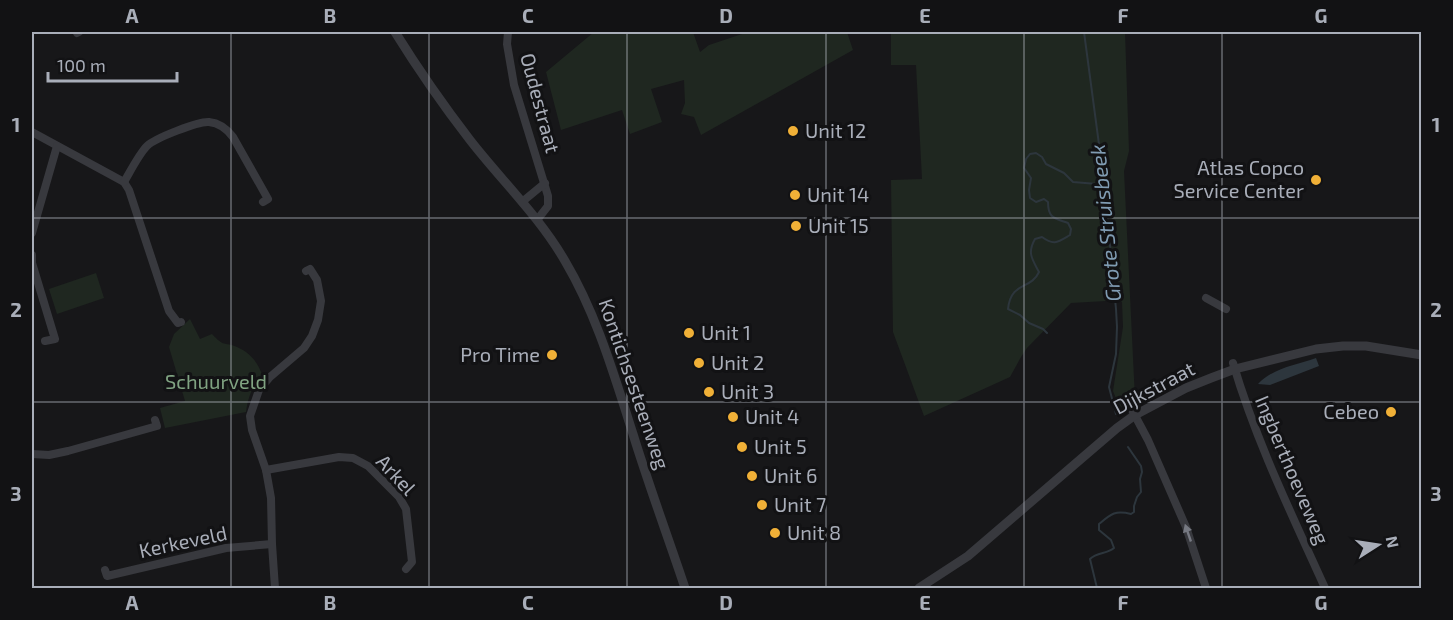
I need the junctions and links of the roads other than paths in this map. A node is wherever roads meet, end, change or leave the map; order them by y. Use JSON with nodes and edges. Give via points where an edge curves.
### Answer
{"nodes":[{"id":1,"x":395,"y":32,"type":"edge"},
{"id":2,"x":508,"y":32,"type":"edge"},
{"id":3,"x":32,"y":132,"type":"edge"},
{"id":4,"x":57,"y":146,"type":"junction"},
{"id":5,"x":124,"y":182,"type":"junction"},
{"id":6,"x":545,"y":183,"type":"junction"},
{"id":7,"x":263,"y":202,"type":"dead end"},
{"id":8,"x":522,"y":202,"type":"junction"},
{"id":9,"x":537,"y":220,"type":"junction"},
{"id":10,"x":32,"y":233,"type":"edge"},
{"id":11,"x":32,"y":255,"type":"edge"},
{"id":12,"x":306,"y":271,"type":"dead end"},
{"id":13,"x":1206,"y":298,"type":"dead end"},
{"id":14,"x":1226,"y":309,"type":"dead end"},
{"id":15,"x":181,"y":322,"type":"dead end"},
{"id":16,"x":45,"y":341,"type":"dead end"},
{"id":17,"x":1422,"y":355,"type":"edge"},
{"id":18,"x":1234,"y":366,"type":"junction"},
{"id":19,"x":1133,"y":412,"type":"junction"},
{"id":20,"x":155,"y":420,"type":"dead end"},
{"id":21,"x":32,"y":454,"type":"edge"},
{"id":22,"x":266,"y":470,"type":"junction"},
{"id":23,"x":272,"y":544,"type":"junction"},
{"id":24,"x":406,"y":569,"type":"dead end"},
{"id":25,"x":105,"y":570,"type":"dead end"},
{"id":26,"x":275,"y":588,"type":"edge"},
{"id":27,"x":685,"y":588,"type":"edge"},
{"id":28,"x":919,"y":588,"type":"edge"},
{"id":29,"x":1206,"y":588,"type":"edge"},
{"id":30,"x":1324,"y":588,"type":"edge"}],
"edges":[{"from":1,"to":8,"type":"street","name":"Kontichsesteenweg","via":[[470,140]]},
{"from":2,"to":6,"type":"street","name":"Oudestraat","via":[[514,85]]},
{"from":3,"to":4,"type":"street"},
{"from":4,"to":5,"type":"street"},
{"from":4,"to":10,"type":"street"},
{"from":5,"to":7,"type":"street","via":[[148,145],[206,122],[228,130],[233,137],[268,199]]},
{"from":5,"to":15,"type":"street","via":[[169,311]]},
{"from":6,"to":8,"type":"street","name":"Oudestraat"},
{"from":6,"to":9,"type":"street","name":"Oudestraat","via":[[548,206]]},
{"from":8,"to":9,"type":"street","name":"Kontichsesteenweg"},
{"from":9,"to":27,"type":"street","name":"Kontichsesteenweg","via":[[587,300]]},
{"from":11,"to":16,"type":"street","via":[[55,339]]},
{"from":12,"to":22,"type":"street","via":[[310,269],[317,280],[321,301],[312,336],[259,390],[250,416]]},
{"from":13,"to":14,"type":"street"},
{"from":17,"to":18,"type":"street","name":"Dijkstraat","via":[[1343,346]]},
{"from":18,"to":19,"type":"street","name":"Dijkstraat"},
{"from":18,"to":30,"type":"street","name":"Ingberthoeveweg","via":[[1276,479]]},
{"from":19,"to":28,"type":"street","name":"Dijkstraat","via":[[968,556]]},
{"from":29,"to":19,"type":"street","one_way":true,"via":[[1186,527]]},
{"from":20,"to":21,"type":"street","via":[[157,426],[69,451]]},
{"from":22,"to":23,"type":"street"},
{"from":22,"to":24,"type":"street","name":"Arkel","via":[[339,457],[353,458],[368,466],[406,509],[412,562]]},
{"from":23,"to":25,"type":"street","name":"Kerkeveld","via":[[226,548],[107,576]]},
{"from":23,"to":26,"type":"street"}]}
